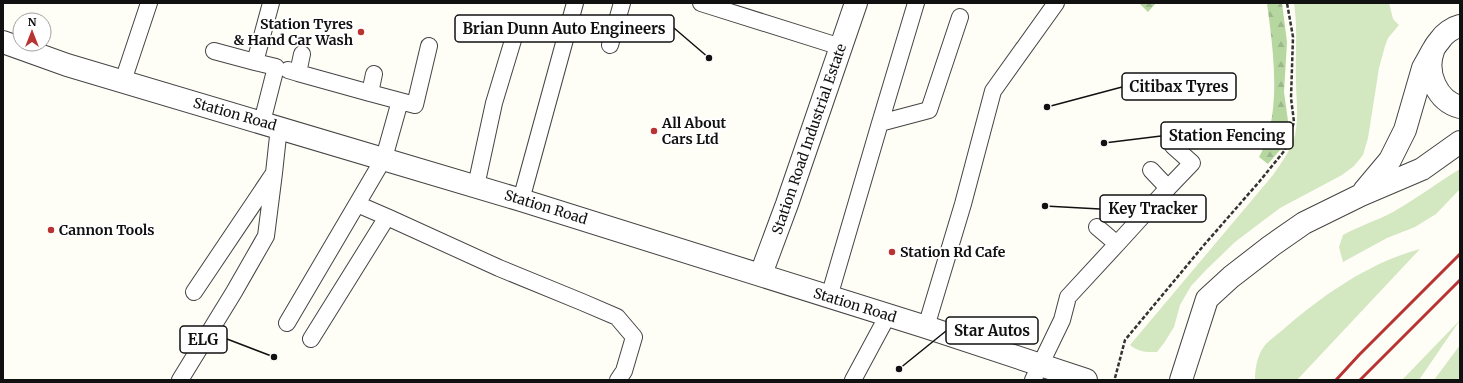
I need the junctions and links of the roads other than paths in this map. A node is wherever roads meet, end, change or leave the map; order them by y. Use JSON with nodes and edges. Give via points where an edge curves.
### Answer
{"nodes":[{"id":1,"x":149,"y":3,"type":"edge"},
{"id":2,"x":271,"y":3,"type":"edge"},
{"id":3,"x":574,"y":3,"type":"edge"},
{"id":4,"x":622,"y":3,"type":"edge"},
{"id":5,"x":701,"y":3,"type":"edge"},
{"id":6,"x":856,"y":3,"type":"edge"},
{"id":7,"x":916,"y":3,"type":"edge"},
{"id":8,"x":1056,"y":3,"type":"edge"},
{"id":9,"x":960,"y":17,"type":"dead end"},
{"id":10,"x":1460,"y":26,"type":"edge"},
{"id":11,"x":517,"y":27,"type":"dead end"},
{"id":12,"x":3,"y":42,"type":"edge"},
{"id":13,"x":610,"y":45,"type":"dead end"},
{"id":14,"x":429,"y":46,"type":"dead end"},
{"id":15,"x":841,"y":47,"type":"junction"},
{"id":16,"x":1433,"y":50,"type":"junction"},
{"id":17,"x":214,"y":51,"type":"dead end"},
{"id":18,"x":302,"y":54,"type":"dead end"},
{"id":19,"x":255,"y":62,"type":"junction"},
{"id":20,"x":276,"y":67,"type":"junction"},
{"id":21,"x":298,"y":73,"type":"junction"},
{"id":22,"x":374,"y":74,"type":"dead end"},
{"id":23,"x":123,"y":81,"type":"junction"},
{"id":24,"x":370,"y":93,"type":"junction"},
{"id":25,"x":400,"y":101,"type":"junction"},
{"id":26,"x":1460,"y":107,"type":"edge"},
{"id":27,"x":880,"y":123,"type":"junction"},
{"id":28,"x":271,"y":125,"type":"junction"},
{"id":29,"x":1460,"y":142,"type":"edge"},
{"id":30,"x":1173,"y":146,"type":"dead end"},
{"id":31,"x":384,"y":158,"type":"junction"},
{"id":32,"x":1151,"y":170,"type":"dead end"},
{"id":33,"x":274,"y":174,"type":"junction"},
{"id":34,"x":476,"y":186,"type":"junction"},
{"id":35,"x":1168,"y":188,"type":"junction"},
{"id":36,"x":1361,"y":195,"type":"junction"},
{"id":37,"x":521,"y":200,"type":"junction"},
{"id":38,"x":357,"y":204,"type":"junction"},
{"id":39,"x":387,"y":217,"type":"junction"},
{"id":40,"x":1097,"y":227,"type":"dead end"},
{"id":41,"x":1117,"y":244,"type":"junction"},
{"id":42,"x":761,"y":274,"type":"junction"},
{"id":43,"x":194,"y":292,"type":"dead end"},
{"id":44,"x":829,"y":297,"type":"junction"},
{"id":45,"x":888,"y":315,"type":"junction"},
{"id":46,"x":287,"y":323,"type":"dead end"},
{"id":47,"x":926,"y":327,"type":"junction"},
{"id":48,"x":311,"y":338,"type":"dead end"},
{"id":49,"x":1037,"y":372,"type":"edge"},
{"id":50,"x":180,"y":380,"type":"edge"},
{"id":51,"x":618,"y":380,"type":"edge"},
{"id":52,"x":853,"y":380,"type":"edge"},
{"id":53,"x":1086,"y":380,"type":"edge"},
{"id":54,"x":1181,"y":380,"type":"edge"}],
"edges":[{"from":1,"to":23,"type":"lane"},
{"from":2,"to":19,"type":"lane"},
{"from":3,"to":37,"type":"lane"},
{"from":4,"to":13,"type":"lane"},
{"from":5,"to":15,"type":"lane"},
{"from":6,"to":15,"type":"street","name":"Station Road Industrial Estate"},
{"from":7,"to":27,"type":"lane"},
{"from":8,"to":47,"type":"lane","via":[[993,91],[963,204]]},
{"from":9,"to":27,"type":"lane","via":[[929,110]]},
{"from":10,"to":16,"type":"street","via":[[1443,35]]},
{"from":11,"to":34,"type":"lane","via":[[494,103]]},
{"from":12,"to":23,"type":"street","name":"Station Road","via":[[67,65]]},
{"from":14,"to":25,"type":"lane","via":[[415,105]]},
{"from":15,"to":42,"type":"street","name":"Station Road Industrial Estate"},
{"from":16,"to":26,"type":"street","via":[[1430,62],[1431,75],[1436,87],[1443,97]]},
{"from":16,"to":36,"type":"street","via":[[1423,68],[1405,130],[1390,160]]},
{"from":17,"to":19,"type":"lane"},
{"from":18,"to":21,"type":"lane"},
{"from":19,"to":20,"type":"lane"},
{"from":20,"to":21,"type":"lane"},
{"from":20,"to":28,"type":"lane"},
{"from":21,"to":24,"type":"lane"},
{"from":22,"to":24,"type":"lane"},
{"from":23,"to":28,"type":"street","name":"Station Road"},
{"from":24,"to":25,"type":"lane"},
{"from":25,"to":31,"type":"lane"},
{"from":27,"to":44,"type":"lane"},
{"from":28,"to":31,"type":"street","name":"Station Road"},
{"from":28,"to":33,"type":"lane"},
{"from":29,"to":36,"type":"street","via":[[1422,169]]},
{"from":30,"to":35,"type":"lane","via":[[1192,163]]},
{"from":31,"to":34,"type":"street","name":"Station Road"},
{"from":31,"to":38,"type":"lane"},
{"from":32,"to":35,"type":"lane"},
{"from":33,"to":43,"type":"lane"},
{"from":33,"to":50,"type":"lane","via":[[266,236]]},
{"from":34,"to":37,"type":"street","name":"Station Road"},
{"from":35,"to":41,"type":"lane"},
{"from":36,"to":54,"type":"street","via":[[1304,224],[1271,246],[1207,299]]},
{"from":37,"to":42,"type":"street","name":"Station Road"},
{"from":38,"to":39,"type":"lane"},
{"from":38,"to":46,"type":"lane"},
{"from":39,"to":48,"type":"lane"},
{"from":39,"to":51,"type":"lane","via":[[499,268],[617,317],[634,337],[624,371]]},
{"from":40,"to":41,"type":"lane"},
{"from":41,"to":49,"type":"lane","via":[[1068,297],[1062,320]]},
{"from":42,"to":44,"type":"street","name":"Station Road"},
{"from":44,"to":45,"type":"street","name":"Station Road"},
{"from":45,"to":47,"type":"street","name":"Station Road"},
{"from":45,"to":52,"type":"lane"},
{"from":47,"to":49,"type":"street","name":"Station Road"},
{"from":49,"to":53,"type":"street","name":"Station Road"}]}
